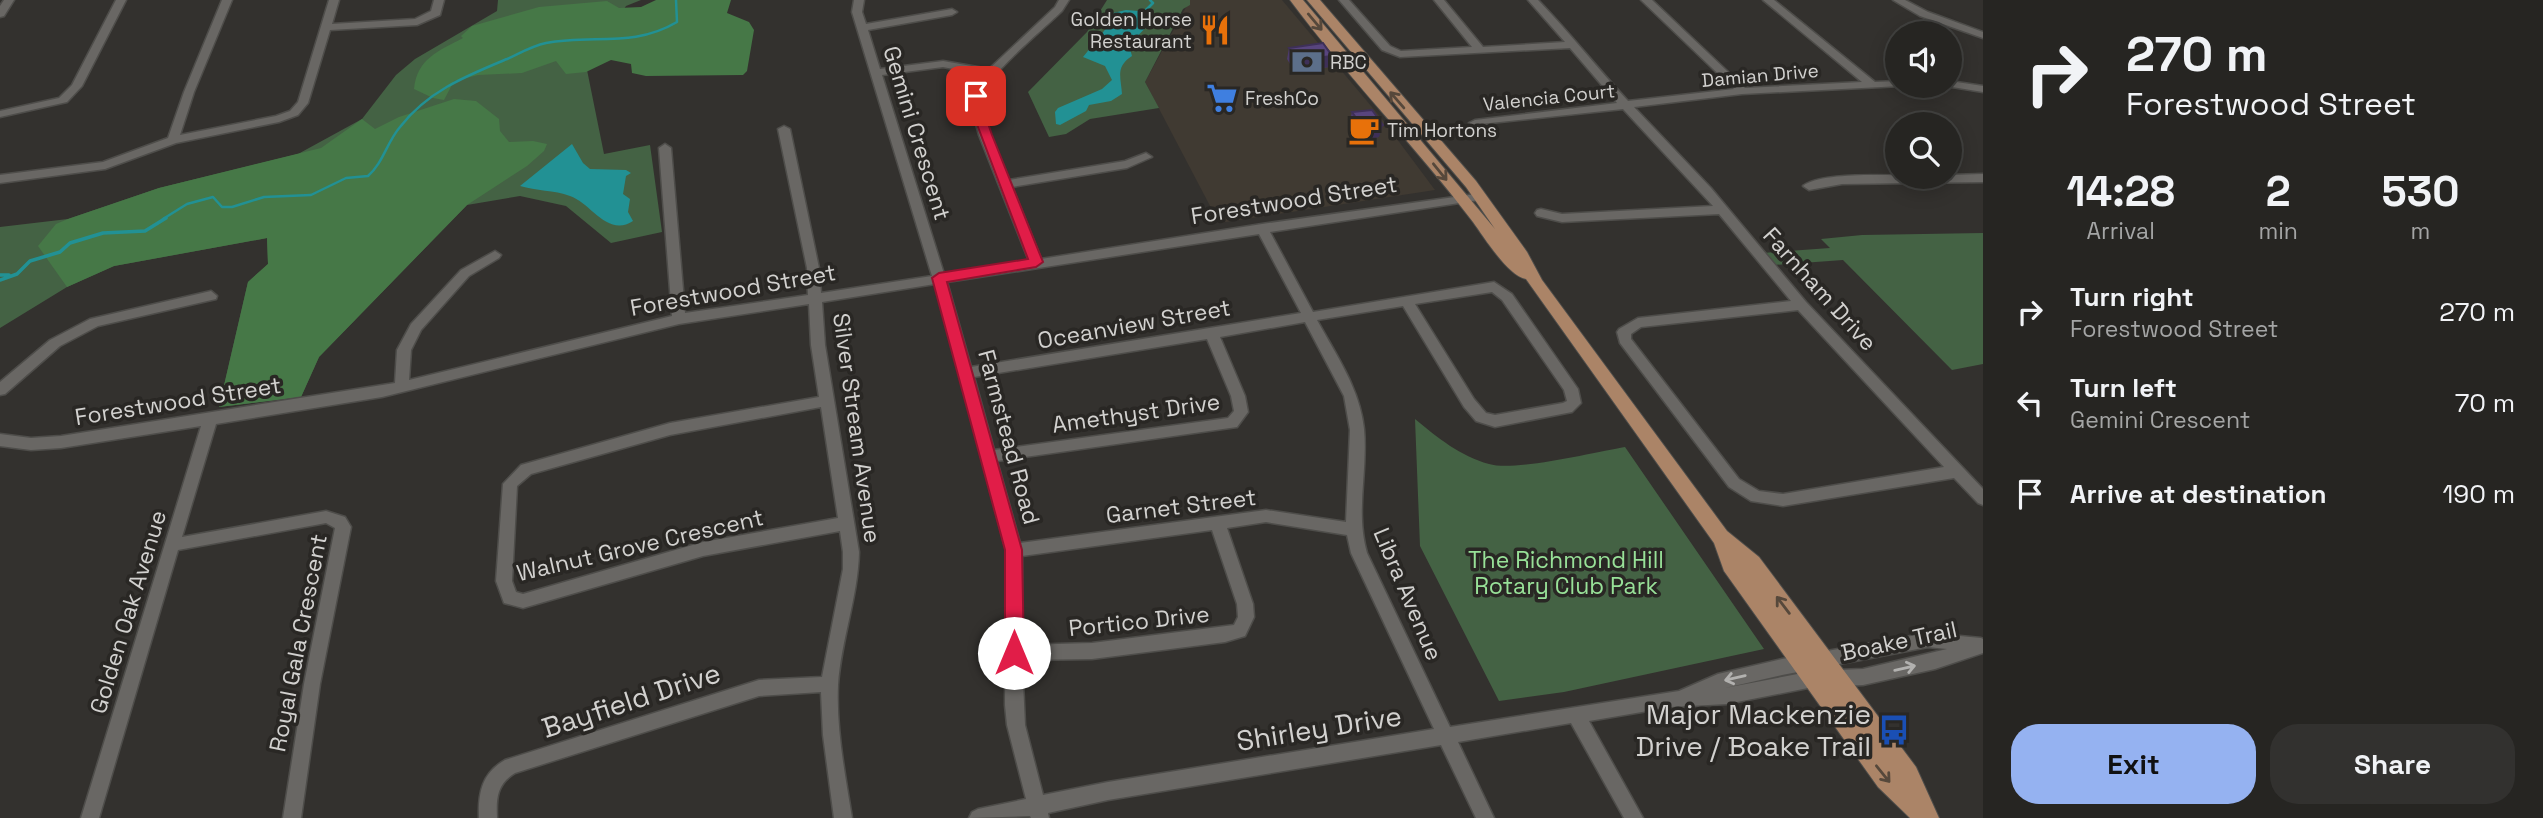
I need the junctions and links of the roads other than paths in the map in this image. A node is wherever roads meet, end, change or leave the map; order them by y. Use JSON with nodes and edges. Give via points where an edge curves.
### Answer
{"nodes":[{"id":1,"x":9,"y":0,"type":"edge"},
{"id":2,"x":121,"y":0,"type":"edge"},
{"id":3,"x":227,"y":0,"type":"edge"},
{"id":4,"x":334,"y":0,"type":"edge"},
{"id":5,"x":439,"y":0,"type":"edge"},
{"id":6,"x":859,"y":0,"type":"edge"},
{"id":7,"x":1064,"y":0,"type":"edge"},
{"id":8,"x":1296,"y":0,"type":"edge"},
{"id":9,"x":1313,"y":0,"type":"edge"},
{"id":10,"x":1344,"y":0,"type":"edge"},
{"id":11,"x":1439,"y":0,"type":"edge"},
{"id":12,"x":1533,"y":0,"type":"edge"},
{"id":13,"x":1646,"y":0,"type":"edge"},
{"id":14,"x":1768,"y":0,"type":"edge"},
{"id":15,"x":1898,"y":0,"type":"edge"},
{"id":16,"x":952,"y":12,"type":"dead end"},
{"id":17,"x":0,"y":14,"type":"edge"},
{"id":18,"x":327,"y":27,"type":"junction"},
{"id":19,"x":863,"y":28,"type":"junction"},
{"id":20,"x":1983,"y":35,"type":"edge"},
{"id":21,"x":1341,"y":44,"type":"junction"},
{"id":22,"x":1573,"y":45,"type":"junction"},
{"id":23,"x":1480,"y":50,"type":"junction"},
{"id":24,"x":876,"y":73,"type":"junction"},
{"id":25,"x":991,"y":73,"type":"junction"},
{"id":26,"x":1885,"y":84,"type":"edge"},
{"id":27,"x":1872,"y":85,"type":"junction"},
{"id":28,"x":1962,"y":85,"type":"edge"},
{"id":29,"x":1983,"y":89,"type":"edge"},
{"id":30,"x":1742,"y":91,"type":"junction"},
{"id":31,"x":1626,"y":107,"type":"junction"},
{"id":32,"x":0,"y":114,"type":"edge"},
{"id":33,"x":1475,"y":123,"type":"dead end"},
{"id":34,"x":784,"y":129,"type":"dead end"},
{"id":35,"x":173,"y":139,"type":"junction"},
{"id":36,"x":665,"y":148,"type":"dead end"},
{"id":37,"x":1146,"y":157,"type":"dead end"},
{"id":38,"x":1983,"y":177,"type":"edge"},
{"id":39,"x":0,"y":179,"type":"edge"},
{"id":40,"x":1007,"y":184,"type":"junction"},
{"id":41,"x":1809,"y":186,"type":"dead end"},
{"id":42,"x":1479,"y":196,"type":"junction"},
{"id":43,"x":1462,"y":198,"type":"junction"},
{"id":44,"x":1722,"y":210,"type":"junction"},
{"id":45,"x":1541,"y":213,"type":"dead end"},
{"id":46,"x":1262,"y":228,"type":"junction"},
{"id":47,"x":495,"y":255,"type":"dead end"},
{"id":48,"x":1036,"y":262,"type":"junction"},
{"id":49,"x":939,"y":278,"type":"junction"},
{"id":50,"x":1536,"y":283,"type":"junction"},
{"id":51,"x":211,"y":296,"type":"dead end"},
{"id":52,"x":815,"y":298,"type":"junction"},
{"id":53,"x":1407,"y":300,"type":"junction"},
{"id":54,"x":1801,"y":305,"type":"junction"},
{"id":55,"x":1309,"y":315,"type":"junction"},
{"id":56,"x":679,"y":318,"type":"junction"},
{"id":57,"x":1211,"y":332,"type":"junction"},
{"id":58,"x":967,"y":373,"type":"junction"},
{"id":59,"x":402,"y":386,"type":"junction"},
{"id":60,"x":0,"y":390,"type":"edge"},
{"id":61,"x":825,"y":401,"type":"junction"},
{"id":62,"x":209,"y":419,"type":"junction"},
{"id":63,"x":0,"y":440,"type":"edge"},
{"id":64,"x":989,"y":456,"type":"junction"},
{"id":65,"x":1958,"y":471,"type":"junction"},
{"id":66,"x":1983,"y":499,"type":"edge"},
{"id":67,"x":848,"y":523,"type":"junction"},
{"id":68,"x":1218,"y":524,"type":"junction"},
{"id":69,"x":1353,"y":530,"type":"junction"},
{"id":70,"x":172,"y":545,"type":"junction"},
{"id":71,"x":1014,"y":550,"type":"junction"},
{"id":72,"x":1982,"y":645,"type":"edge"},
{"id":73,"x":1014,"y":653,"type":"junction"},
{"id":74,"x":1819,"y":670,"type":"junction"},
{"id":75,"x":830,"y":684,"type":"junction"},
{"id":76,"x":1576,"y":715,"type":"junction"},
{"id":77,"x":1445,"y":736,"type":"junction"},
{"id":78,"x":1038,"y":811,"type":"edge"},
{"id":79,"x":90,"y":818,"type":"edge"},
{"id":80,"x":292,"y":818,"type":"edge"},
{"id":81,"x":488,"y":818,"type":"edge"},
{"id":82,"x":843,"y":818,"type":"edge"},
{"id":83,"x":978,"y":818,"type":"edge"},
{"id":84,"x":1485,"y":818,"type":"edge"},
{"id":85,"x":1634,"y":818,"type":"edge"},
{"id":86,"x":1927,"y":818,"type":"edge"}],
"edges":[{"from":1,"to":17,"type":"street"},
{"from":2,"to":32,"type":"street","via":[[71,93],[63,100]]},
{"from":3,"to":35,"type":"street"},
{"from":4,"to":18,"type":"street"},
{"from":5,"to":18,"type":"street","via":[[436,13],[422,21]]},
{"from":6,"to":19,"type":"street","name":"Gemini Crescent","via":[[857,12]]},
{"from":7,"to":25,"type":"street"},
{"from":8,"to":21,"type":"main road","one_way":true},
{"from":9,"to":21,"type":"main road"},
{"from":10,"to":23,"type":"street","via":[[1394,53]]},
{"from":11,"to":23,"type":"street"},
{"from":12,"to":22,"type":"street","name":"Farnham Drive"},
{"from":13,"to":30,"type":"street"},
{"from":14,"to":27,"type":"street"},
{"from":15,"to":20,"type":"street"},
{"from":16,"to":19,"type":"street"},
{"from":18,"to":35,"type":"street","via":[[298,110],[259,124]]},
{"from":19,"to":24,"type":"street","name":"Gemini Crescent"},
{"from":42,"to":21,"type":"main road","one_way":true,"via":[[1443,150]]},
{"from":21,"to":43,"type":"main road","one_way":true},
{"from":22,"to":23,"type":"street"},
{"from":22,"to":31,"type":"street","name":"Farnham Drive"},
{"from":24,"to":25,"type":"street","via":[[943,64]]},
{"from":24,"to":49,"type":"street","name":"Gemini Crescent"},
{"from":25,"to":40,"type":"street","via":[[978,90],[976,106]]},
{"from":26,"to":27,"type":"street","name":"Damian Drive"},
{"from":27,"to":30,"type":"street","name":"Damian Drive"},
{"from":28,"to":29,"type":"street"},
{"from":30,"to":31,"type":"street","name":"Damian Drive"},
{"from":31,"to":33,"type":"street","name":"Valencia Court"},
{"from":31,"to":44,"type":"street","name":"Farnham Drive"},
{"from":34,"to":52,"type":"street","name":"Silver Stream Avenue"},
{"from":35,"to":39,"type":"street","via":[[106,165]]},
{"from":36,"to":56,"type":"street"},
{"from":37,"to":40,"type":"street"},
{"from":38,"to":41,"type":"street","via":[[1842,180]]},
{"from":40,"to":48,"type":"street"},
{"from":42,"to":43,"type":"street","name":"Forestwood Street"},
{"from":42,"to":50,"type":"main road"},
{"from":43,"to":46,"type":"street","name":"Forestwood Street"},
{"from":43,"to":50,"type":"main road","via":[[1509,258]]},
{"from":44,"to":45,"type":"street","via":[[1562,218]]},
{"from":44,"to":54,"type":"street","name":"Farnham Drive"},
{"from":46,"to":48,"type":"street","name":"Forestwood Street"},
{"from":46,"to":55,"type":"street","name":"Libra Avenue"},
{"from":47,"to":59,"type":"street","via":[[465,272],[416,327],[404,349]]},
{"from":48,"to":49,"type":"street","name":"Forestwood Street"},
{"from":49,"to":52,"type":"street","name":"Forestwood Street"},
{"from":49,"to":58,"type":"street","name":"Farmstead Road"},
{"from":50,"to":74,"type":"main road","via":[[1721,537],[1731,565]]},
{"from":51,"to":60,"type":"street","via":[[95,321],[55,343]]},
{"from":52,"to":56,"type":"street","name":"Forestwood Street"},
{"from":52,"to":61,"type":"street","name":"Silver Stream Avenue"},
{"from":53,"to":53,"type":"street","name":"Oceanview Street","via":[[1481,417],[1495,421],[1574,403],[1571,388],[1507,297],[1494,287]]},
{"from":53,"to":55,"type":"street","name":"Oceanview Street"},
{"from":54,"to":65,"type":"street","name":"Farnham Drive"},
{"from":54,"to":65,"type":"street","via":[[1638,323],[1624,332],[1625,340],[1734,483],[1748,494],[1783,500]]},
{"from":55,"to":57,"type":"street","name":"Oceanview Street"},
{"from":55,"to":69,"type":"street","name":"Libra Avenue","via":[[1352,396],[1356,414]]},
{"from":56,"to":59,"type":"street","name":"Forestwood Street"},
{"from":57,"to":58,"type":"street","name":"Oceanview Street"},
{"from":57,"to":64,"type":"street","name":"Amethyst Drive","via":[[1238,396],[1241,412],[1232,423]]},
{"from":58,"to":64,"type":"street","name":"Farmstead Road"},
{"from":59,"to":62,"type":"street","name":"Forestwood Street"},
{"from":61,"to":67,"type":"street","name":"Silver Stream Avenue"},
{"from":61,"to":67,"type":"street","name":"Walnut Grove Crescent","via":[[670,429],[526,469],[510,484],[504,581],[510,598],[523,601],[703,549]]},
{"from":62,"to":63,"type":"street","name":"Forestwood Street","via":[[29,445]]},
{"from":62,"to":70,"type":"street","name":"Golden Oak Avenue"},
{"from":64,"to":71,"type":"street","name":"Farmstead Road"},
{"from":65,"to":66,"type":"street","name":"Farnham Drive"},
{"from":67,"to":75,"type":"street","name":"Silver Stream Avenue","via":[[851,568]]},
{"from":68,"to":69,"type":"street","name":"Garnet Street","via":[[1266,516]]},
{"from":68,"to":71,"type":"street","name":"Garnet Street"},
{"from":68,"to":73,"type":"street","name":"Portico Drive","via":[[1245,604],[1246,617],[1239,631],[1092,651]]},
{"from":69,"to":77,"type":"street","name":"Libra Avenue","via":[[1372,585]]},
{"from":70,"to":79,"type":"street","name":"Golden Oak Avenue"},
{"from":70,"to":80,"type":"street","name":"Royal Gala Crescent","via":[[326,517],[343,527]]},
{"from":71,"to":73,"type":"street","name":"Farmstead Road"},
{"from":72,"to":74,"type":"street","name":"Boake Trail","via":[[1936,661],[1863,677]]},
{"from":73,"to":78,"type":"street","name":"Farmstead Road","via":[[1016,725]]},
{"from":74,"to":76,"type":"street","name":"Shirley Drive","via":[[1727,696],[1671,699]]},
{"from":74,"to":86,"type":"main road","via":[[1886,779]]},
{"from":75,"to":81,"type":"street","name":"Bayfield Drive","via":[[759,688],[511,766],[492,781]]},
{"from":75,"to":82,"type":"street","name":"Silver Stream Avenue"},
{"from":76,"to":77,"type":"street","name":"Shirley Drive"},
{"from":76,"to":85,"type":"street"},
{"from":77,"to":78,"type":"street","name":"Shirley Drive","via":[[1108,791]]},
{"from":77,"to":84,"type":"street","name":"Libra Avenue"},
{"from":78,"to":83,"type":"street","name":"Shirley Drive"}]}
